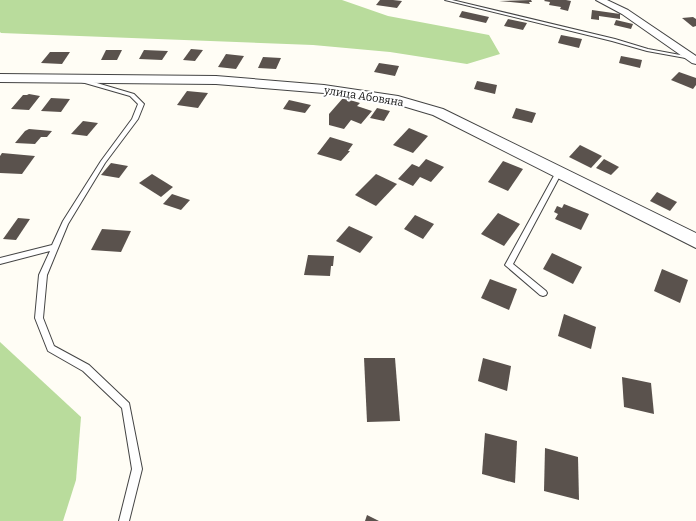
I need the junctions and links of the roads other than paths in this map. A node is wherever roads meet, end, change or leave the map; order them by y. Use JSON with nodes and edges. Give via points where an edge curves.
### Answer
{"nodes":[{"id":1,"x":447,"y":0,"type":"edge"},
{"id":2,"x":600,"y":0,"type":"edge"},
{"id":3,"x":693,"y":59,"type":"edge"},
{"id":4,"x":0,"y":78,"type":"edge"},
{"id":5,"x":72,"y":78,"type":"junction"},
{"id":6,"x":559,"y":172,"type":"junction"},
{"id":7,"x":696,"y":241,"type":"edge"},
{"id":8,"x":54,"y":247,"type":"junction"},
{"id":9,"x":0,"y":261,"type":"edge"},
{"id":10,"x":543,"y":293,"type":"dead end"},
{"id":11,"x":124,"y":521,"type":"edge"}],
"edges":[{"from":1,"to":3,"type":"lane"},
{"from":2,"to":3,"type":"street","via":[[625,12]]},
{"from":4,"to":5,"type":"street","name":"улица Абовяна"},
{"from":5,"to":6,"type":"street","name":"улица Абовяна","via":[[216,80],[324,89],[398,100],[438,112]]},
{"from":5,"to":8,"type":"lane","via":[[132,95],[141,104],[135,120],[103,162],[65,223]]},
{"from":6,"to":7,"type":"street","name":"улица Абовяна"},
{"from":6,"to":10,"type":"lane","via":[[509,266]]},
{"from":8,"to":9,"type":"lane"},
{"from":8,"to":11,"type":"lane","via":[[43,274],[39,318],[51,348],[86,368],[126,406],[137,469]]}]}
